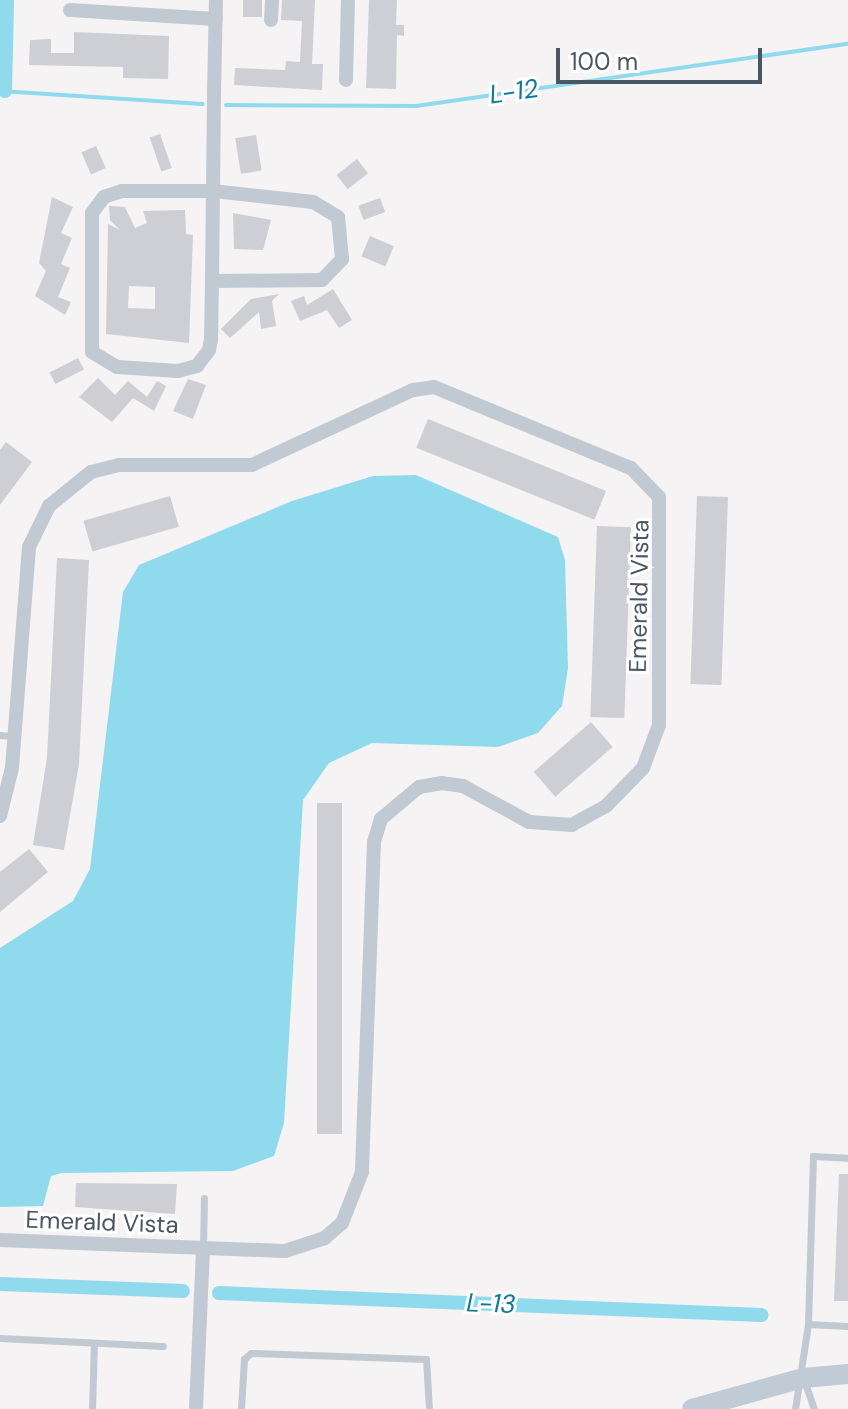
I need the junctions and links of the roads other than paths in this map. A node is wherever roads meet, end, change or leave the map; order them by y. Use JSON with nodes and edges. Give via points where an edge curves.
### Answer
{"nodes":[{"id":1,"x":216,"y":0,"type":"edge"},
{"id":2,"x":272,"y":0,"type":"edge"},
{"id":3,"x":348,"y":0,"type":"edge"},
{"id":4,"x":69,"y":5,"type":"edge"},
{"id":5,"x":216,"y":19,"type":"junction"},
{"id":6,"x":271,"y":20,"type":"dead end"},
{"id":7,"x":346,"y":80,"type":"dead end"},
{"id":8,"x":213,"y":191,"type":"junction"},
{"id":9,"x":212,"y":281,"type":"junction"},
{"id":10,"x":7,"y":736,"type":"edge"},
{"id":11,"x":0,"y":816,"type":"edge"},
{"id":12,"x":848,"y":1158,"type":"edge"},
{"id":13,"x":204,"y":1198,"type":"dead end"},
{"id":14,"x":0,"y":1240,"type":"edge"},
{"id":15,"x":203,"y":1248,"type":"junction"},
{"id":16,"x":808,"y":1324,"type":"junction"},
{"id":17,"x":848,"y":1326,"type":"edge"},
{"id":18,"x":0,"y":1338,"type":"edge"},
{"id":19,"x":94,"y":1343,"type":"junction"},
{"id":20,"x":163,"y":1346,"type":"dead end"},
{"id":21,"x":848,"y":1374,"type":"edge"},
{"id":22,"x":803,"y":1378,"type":"junction"},
{"id":23,"x":92,"y":1409,"type":"edge"},
{"id":24,"x":196,"y":1409,"type":"edge"},
{"id":25,"x":241,"y":1409,"type":"edge"},
{"id":26,"x":429,"y":1409,"type":"edge"},
{"id":27,"x":692,"y":1409,"type":"edge"},
{"id":28,"x":795,"y":1409,"type":"edge"},
{"id":29,"x":814,"y":1409,"type":"edge"}],
"edges":[{"from":1,"to":5,"type":"street"},
{"from":2,"to":6,"type":"street"},
{"from":3,"to":7,"type":"street"},
{"from":4,"to":5,"type":"street"},
{"from":5,"to":8,"type":"street"},
{"from":8,"to":9,"type":"street"},
{"from":8,"to":9,"type":"street","via":[[322,204],[338,217],[343,249],[338,268],[322,280]]},
{"from":8,"to":9,"type":"street","via":[[122,191],[104,197],[92,213],[89,343],[107,365],[187,370],[209,350]]},
{"from":10,"to":11,"type":"street","name":"Emerald Vista"},
{"from":10,"to":15,"type":"street","name":"Emerald Vista","via":[[29,547],[49,506],[91,472],[119,465],[252,465],[413,390],[434,387],[631,468],[659,497],[659,725],[643,768],[606,806],[572,825],[529,822],[463,786],[442,783],[395,802],[374,842],[362,1172],[355,1199],[342,1223],[308,1246]]},
{"from":12,"to":16,"type":"lane","via":[[813,1156]]},
{"from":13,"to":15,"type":"lane"},
{"from":14,"to":15,"type":"street","name":"Emerald Vista"},
{"from":15,"to":24,"type":"street","name":"Emerald Vista"},
{"from":16,"to":17,"type":"lane"},
{"from":16,"to":22,"type":"lane"},
{"from":18,"to":19,"type":"lane"},
{"from":19,"to":20,"type":"lane"},
{"from":19,"to":23,"type":"lane"},
{"from":21,"to":22,"type":"street"},
{"from":22,"to":27,"type":"street"},
{"from":22,"to":28,"type":"lane"},
{"from":22,"to":29,"type":"lane"},
{"from":25,"to":26,"type":"lane","via":[[244,1359],[251,1353],[426,1359]]}]}
